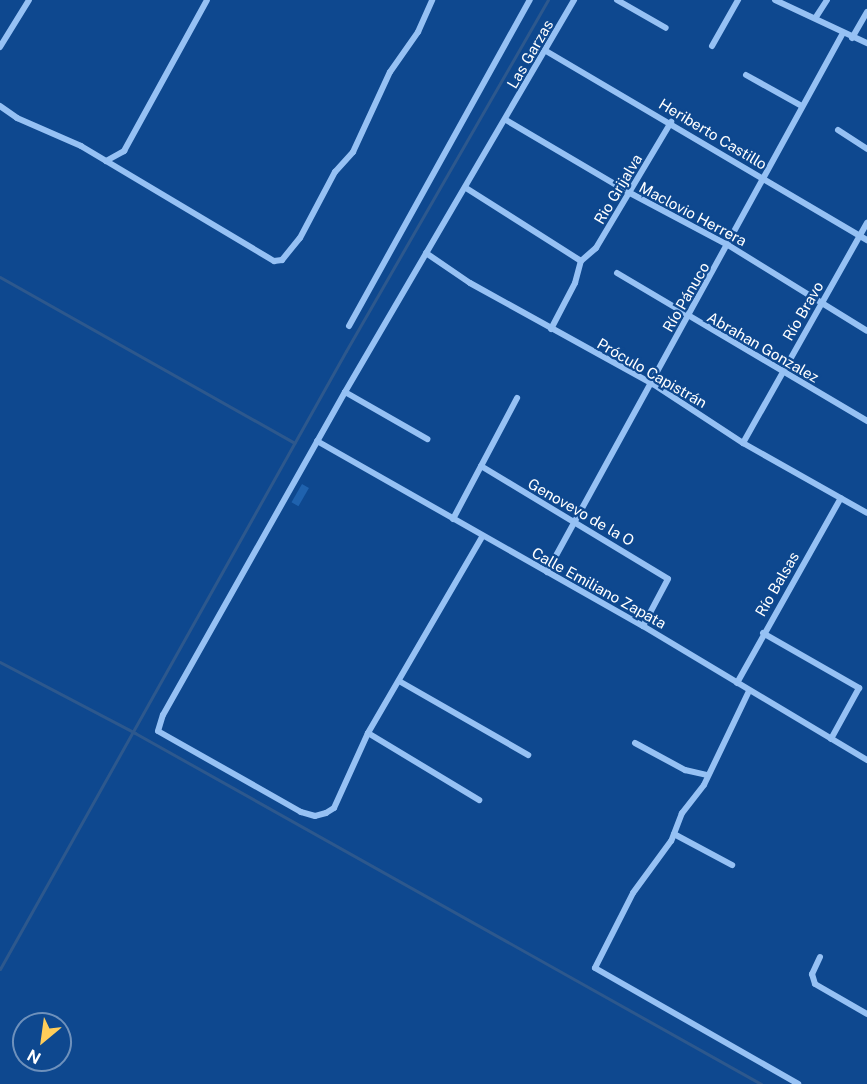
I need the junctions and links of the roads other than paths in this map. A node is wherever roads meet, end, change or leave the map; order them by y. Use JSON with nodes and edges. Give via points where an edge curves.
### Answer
{"nodes":[{"id":1,"x":29,"y":0,"type":"edge"},
{"id":2,"x":207,"y":0,"type":"edge"},
{"id":3,"x":432,"y":0,"type":"edge"},
{"id":4,"x":530,"y":0,"type":"edge"},
{"id":5,"x":574,"y":0,"type":"edge"},
{"id":6,"x":617,"y":0,"type":"edge"},
{"id":7,"x":738,"y":0,"type":"edge"},
{"id":8,"x":776,"y":0,"type":"edge"},
{"id":9,"x":827,"y":0,"type":"edge"},
{"id":10,"x":867,"y":12,"type":"edge"},
{"id":11,"x":816,"y":17,"type":"junction"},
{"id":12,"x":666,"y":28,"type":"dead end"},
{"id":13,"x":843,"y":33,"type":"junction"},
{"id":14,"x":852,"y":38,"type":"junction"},
{"id":15,"x":867,"y":43,"type":"edge"},
{"id":16,"x":712,"y":46,"type":"dead end"},
{"id":17,"x":0,"y":47,"type":"edge"},
{"id":18,"x":546,"y":51,"type":"junction"},
{"id":19,"x":746,"y":75,"type":"dead end"},
{"id":20,"x":0,"y":106,"type":"edge"},
{"id":21,"x":802,"y":106,"type":"junction"},
{"id":22,"x":506,"y":120,"type":"junction"},
{"id":23,"x":671,"y":122,"type":"junction"},
{"id":24,"x":838,"y":130,"type":"dead end"},
{"id":25,"x":867,"y":149,"type":"edge"},
{"id":26,"x":105,"y":161,"type":"junction"},
{"id":27,"x":764,"y":179,"type":"junction"},
{"id":28,"x":466,"y":188,"type":"junction"},
{"id":29,"x":630,"y":193,"type":"junction"},
{"id":30,"x":867,"y":223,"type":"edge"},
{"id":31,"x":857,"y":235,"type":"junction"},
{"id":32,"x":867,"y":240,"type":"edge"},
{"id":33,"x":728,"y":245,"type":"junction"},
{"id":34,"x":426,"y":253,"type":"junction"},
{"id":35,"x":581,"y":261,"type":"junction"},
{"id":36,"x":617,"y":273,"type":"dead end"},
{"id":37,"x":822,"y":305,"type":"junction"},
{"id":38,"x":687,"y":317,"type":"junction"},
{"id":39,"x":349,"y":326,"type":"dead end"},
{"id":40,"x":550,"y":329,"type":"junction"},
{"id":41,"x":867,"y":331,"type":"edge"},
{"id":42,"x":782,"y":372,"type":"junction"},
{"id":43,"x":653,"y":384,"type":"junction"},
{"id":44,"x":345,"y":392,"type":"junction"},
{"id":45,"x":517,"y":398,"type":"dead end"},
{"id":46,"x":867,"y":421,"type":"edge"},
{"id":47,"x":427,"y":439,"type":"dead end"},
{"id":48,"x":317,"y":441,"type":"junction"},
{"id":49,"x":743,"y":443,"type":"junction"},
{"id":50,"x":481,"y":466,"type":"junction"},
{"id":51,"x":841,"y":498,"type":"junction"},
{"id":52,"x":867,"y":513,"type":"edge"},
{"id":53,"x":453,"y":519,"type":"junction"},
{"id":54,"x":571,"y":523,"type":"junction"},
{"id":55,"x":482,"y":537,"type":"junction"},
{"id":56,"x":547,"y":572,"type":"junction"},
{"id":57,"x":643,"y":626,"type":"junction"},
{"id":58,"x":763,"y":633,"type":"junction"},
{"id":59,"x":399,"y":681,"type":"junction"},
{"id":60,"x":737,"y":683,"type":"junction"},
{"id":61,"x":749,"y":690,"type":"junction"},
{"id":62,"x":368,"y":734,"type":"junction"},
{"id":63,"x":831,"y":739,"type":"junction"},
{"id":64,"x":635,"y":743,"type":"dead end"},
{"id":65,"x":528,"y":755,"type":"dead end"},
{"id":66,"x":867,"y":760,"type":"edge"},
{"id":67,"x":706,"y":775,"type":"junction"},
{"id":68,"x":479,"y":800,"type":"dead end"},
{"id":69,"x":674,"y":834,"type":"junction"},
{"id":70,"x":732,"y":865,"type":"dead end"},
{"id":71,"x":820,"y":957,"type":"dead end"},
{"id":72,"x":867,"y":1014,"type":"edge"},
{"id":73,"x":798,"y":1084,"type":"edge"}],
"edges":[{"from":1,"to":17,"type":"street"},
{"from":2,"to":26,"type":"street","via":[[124,151]]},
{"from":3,"to":26,"type":"street","via":[[418,32],[390,72],[353,152],[335,172],[300,238],[282,260],[274,261]]},
{"from":4,"to":39,"type":"street"},
{"from":5,"to":18,"type":"street","name":"Las Garzas"},
{"from":6,"to":12,"type":"street"},
{"from":7,"to":16,"type":"street"},
{"from":8,"to":11,"type":"street"},
{"from":9,"to":11,"type":"street"},
{"from":10,"to":14,"type":"street"},
{"from":11,"to":13,"type":"street"},
{"from":13,"to":14,"type":"street"},
{"from":13,"to":21,"type":"street","name":"Río Pánuco"},
{"from":14,"to":15,"type":"street"},
{"from":18,"to":22,"type":"street","name":"Las Garzas"},
{"from":18,"to":23,"type":"street","name":"Heriberto Castillo"},
{"from":19,"to":21,"type":"street"},
{"from":20,"to":26,"type":"street"},
{"from":21,"to":27,"type":"street","name":"Río Pánuco"},
{"from":22,"to":28,"type":"street","name":"Las Garzas"},
{"from":22,"to":29,"type":"street","name":"Maclovio Herrera"},
{"from":23,"to":27,"type":"street","name":"Heriberto Castillo"},
{"from":23,"to":29,"type":"street","name":"Rio Grijalva"},
{"from":24,"to":25,"type":"street"},
{"from":27,"to":31,"type":"street","name":"Heriberto Castillo"},
{"from":27,"to":33,"type":"street","name":"Río Pánuco"},
{"from":28,"to":34,"type":"street","name":"Las Garzas"},
{"from":28,"to":35,"type":"street"},
{"from":29,"to":33,"type":"street","name":"Maclovio Herrera"},
{"from":29,"to":35,"type":"street","name":"Rio Grijalva","via":[[596,248]]},
{"from":30,"to":31,"type":"street","name":"Río Bravo"},
{"from":31,"to":32,"type":"street","name":"Heriberto Castillo"},
{"from":31,"to":37,"type":"street","name":"Río Bravo"},
{"from":33,"to":37,"type":"street","name":"Maclovio Herrera"},
{"from":33,"to":38,"type":"street","name":"Río Pánuco"},
{"from":34,"to":40,"type":"street","name":"Próculo Capistrán"},
{"from":34,"to":44,"type":"street","name":"Las Garzas"},
{"from":35,"to":40,"type":"street","name":"Rio Grijalva","via":[[575,283]]},
{"from":36,"to":38,"type":"street","name":"Abrahan Gonzalez"},
{"from":37,"to":41,"type":"street","name":"Maclovio Herrera"},
{"from":37,"to":42,"type":"street","name":"Río Bravo"},
{"from":38,"to":42,"type":"street","name":"Abrahan Gonzalez"},
{"from":38,"to":43,"type":"street","name":"Río Pánuco"},
{"from":40,"to":43,"type":"street","name":"Próculo Capistrán"},
{"from":42,"to":46,"type":"street","name":"Abrahan Gonzalez"},
{"from":42,"to":49,"type":"street","name":"Río Bravo"},
{"from":43,"to":49,"type":"street","name":"Próculo Capistrán"},
{"from":43,"to":54,"type":"street","name":"Río Pánuco"},
{"from":44,"to":47,"type":"street"},
{"from":44,"to":48,"type":"street","name":"Las Garzas"},
{"from":45,"to":50,"type":"street"},
{"from":48,"to":53,"type":"street","name":"Calle Emiliano Zapata"},
{"from":48,"to":62,"type":"street","name":"Las Garzas","via":[[163,715],[158,731],[315,816],[334,808]]},
{"from":49,"to":51,"type":"street","name":"Próculo Capistrán"},
{"from":50,"to":53,"type":"street"},
{"from":50,"to":54,"type":"street","name":"Genovevo de la O"},
{"from":51,"to":52,"type":"street","name":"Próculo Capistrán"},
{"from":51,"to":58,"type":"street","name":"Río Balsas"},
{"from":53,"to":55,"type":"street","name":"Calle Emiliano Zapata"},
{"from":54,"to":56,"type":"street","name":"Río Pánuco"},
{"from":54,"to":57,"type":"street","name":"Genovevo de la O","via":[[668,579]]},
{"from":55,"to":56,"type":"street","name":"Calle Emiliano Zapata"},
{"from":55,"to":59,"type":"street"},
{"from":56,"to":57,"type":"street","name":"Calle Emiliano Zapata"},
{"from":57,"to":60,"type":"street","name":"Calle Emiliano Zapata"},
{"from":58,"to":60,"type":"street","name":"Río Balsas"},
{"from":58,"to":63,"type":"street","via":[[859,688]]},
{"from":59,"to":62,"type":"street"},
{"from":59,"to":65,"type":"street"},
{"from":60,"to":61,"type":"street","name":"Calle Emiliano Zapata"},
{"from":61,"to":63,"type":"street","name":"Calle Emiliano Zapata"},
{"from":61,"to":67,"type":"street"},
{"from":62,"to":68,"type":"street"},
{"from":63,"to":66,"type":"street","name":"Calle Emiliano Zapata"},
{"from":64,"to":67,"type":"street","via":[[685,770]]},
{"from":67,"to":69,"type":"street","via":[[698,795],[674,827]]},
{"from":69,"to":70,"type":"street"},
{"from":69,"to":73,"type":"street","via":[[633,893],[595,968]]},
{"from":71,"to":72,"type":"street","via":[[812,974],[815,984]]}]}
